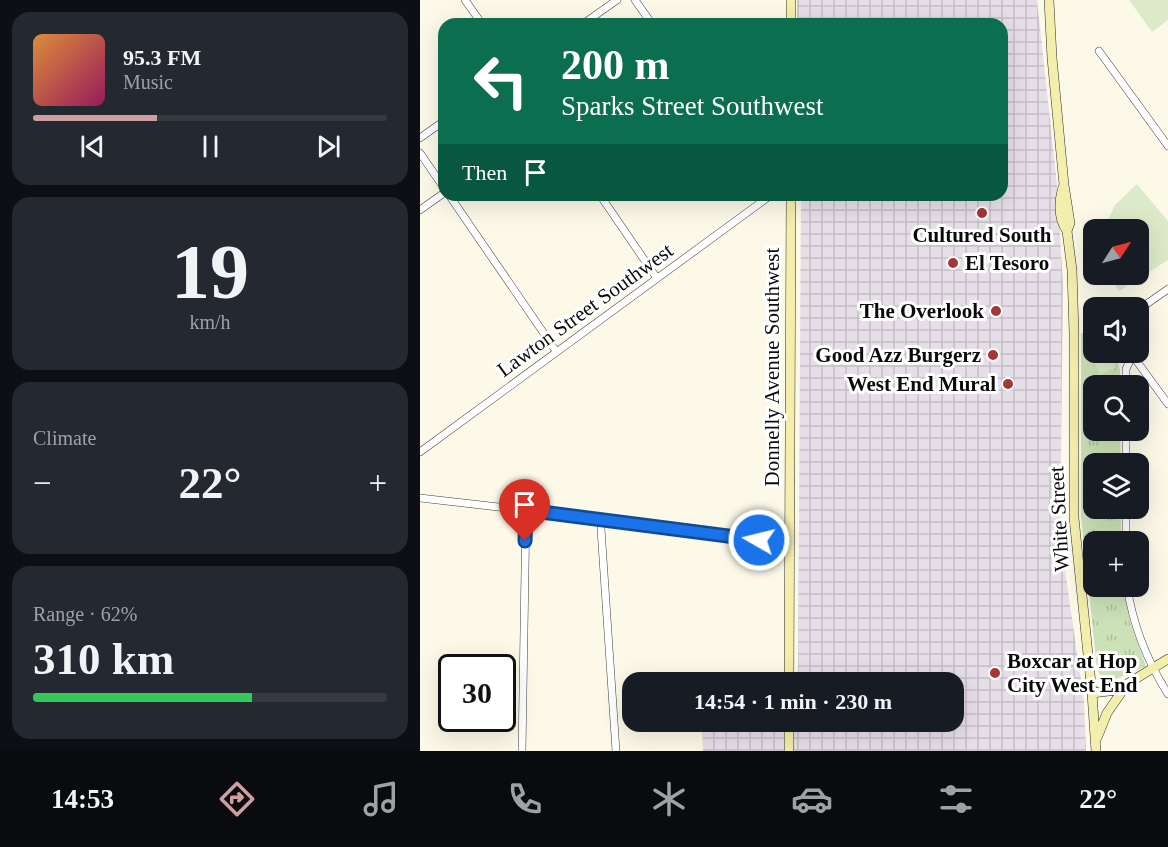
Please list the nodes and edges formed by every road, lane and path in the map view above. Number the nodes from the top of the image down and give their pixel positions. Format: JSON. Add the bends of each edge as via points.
{"nodes":[{"id":1,"x":465,"y":0,"type":"edge"},
{"id":2,"x":617,"y":0,"type":"edge"},
{"id":3,"x":635,"y":0,"type":"edge"},
{"id":4,"x":791,"y":0,"type":"edge"},
{"id":5,"x":1049,"y":0,"type":"edge"},
{"id":6,"x":478,"y":18,"type":"edge"},
{"id":7,"x":591,"y":18,"type":"edge"},
{"id":8,"x":648,"y":18,"type":"edge"},
{"id":9,"x":791,"y":18,"type":"edge"},
{"id":10,"x":1099,"y":51,"type":"dead end"},
{"id":11,"x":438,"y":125,"type":"edge"},
{"id":12,"x":420,"y":138,"type":"edge"},
{"id":13,"x":1168,"y":146,"type":"edge"},
{"id":14,"x":420,"y":153,"type":"edge"},
{"id":15,"x":438,"y":181,"type":"edge"},
{"id":16,"x":438,"y":195,"type":"edge"},
{"id":17,"x":453,"y":201,"type":"edge"},
{"id":18,"x":604,"y":201,"type":"edge"},
{"id":19,"x":763,"y":201,"type":"edge"},
{"id":20,"x":791,"y":201,"type":"edge"},
{"id":21,"x":420,"y":210,"type":"edge"},
{"id":22,"x":656,"y":277,"type":"junction"},
{"id":23,"x":1168,"y":289,"type":"edge"},
{"id":24,"x":1149,"y":302,"type":"edge"},
{"id":25,"x":556,"y":351,"type":"junction"},
{"id":26,"x":1138,"y":363,"type":"edge"},
{"id":27,"x":1168,"y":405,"type":"edge"},
{"id":28,"x":420,"y":452,"type":"edge"},
{"id":29,"x":420,"y":498,"type":"edge"},
{"id":30,"x":526,"y":510,"type":"junction"},
{"id":31,"x":602,"y":519,"type":"junction"},
{"id":32,"x":790,"y":544,"type":"junction"},
{"id":33,"x":1129,"y":597,"type":"edge"},
{"id":34,"x":1168,"y":659,"type":"edge"},
{"id":35,"x":1153,"y":670,"type":"junction"},
{"id":36,"x":789,"y":672,"type":"edge"},
{"id":37,"x":1127,"y":685,"type":"junction"},
{"id":38,"x":1092,"y":693,"type":"junction"},
{"id":39,"x":1168,"y":694,"type":"edge"},
{"id":40,"x":789,"y":732,"type":"edge"},
{"id":41,"x":1096,"y":747,"type":"edge"},
{"id":42,"x":522,"y":751,"type":"edge"},
{"id":43,"x":616,"y":751,"type":"edge"},
{"id":44,"x":789,"y":751,"type":"edge"}],
"edges":[{"from":1,"to":6,"type":"street"},
{"from":2,"to":7,"type":"street"},
{"from":3,"to":8,"type":"street"},
{"from":4,"to":9,"type":"street"},
{"from":5,"to":38,"type":"street","name":"White Street","via":[[1064,184],[1060,198],[1062,223],[1067,231],[1072,285],[1074,518]]},
{"from":10,"to":13,"type":"street"},
{"from":11,"to":12,"type":"street"},
{"from":14,"to":15,"type":"street"},
{"from":16,"to":21,"type":"street"},
{"from":17,"to":25,"type":"street"},
{"from":18,"to":22,"type":"street"},
{"from":19,"to":22,"type":"street","name":"Lawton Street Southwest"},
{"from":20,"to":32,"type":"street","name":"Donnelly Avenue Southwest"},
{"from":22,"to":25,"type":"street","name":"Lawton Street Southwest"},
{"from":23,"to":24,"type":"street"},
{"from":25,"to":28,"type":"street","name":"Lawton Street Southwest"},
{"from":26,"to":27,"type":"street"},
{"from":29,"to":30,"type":"street"},
{"from":30,"to":31,"type":"street"},
{"from":30,"to":42,"type":"street"},
{"from":31,"to":32,"type":"street"},
{"from":31,"to":43,"type":"street"},
{"from":32,"to":36,"type":"street","name":"Donnelly Avenue Southwest"},
{"from":33,"to":35,"type":"street","via":[[1135,625]]},
{"from":34,"to":35,"type":"street"},
{"from":35,"to":37,"type":"street"},
{"from":35,"to":39,"type":"street"},
{"from":37,"to":38,"type":"street"},
{"from":37,"to":41,"type":"street","via":[[1107,713]]},
{"from":38,"to":41,"type":"street","name":"White Street"},
{"from":40,"to":44,"type":"street"}]}
